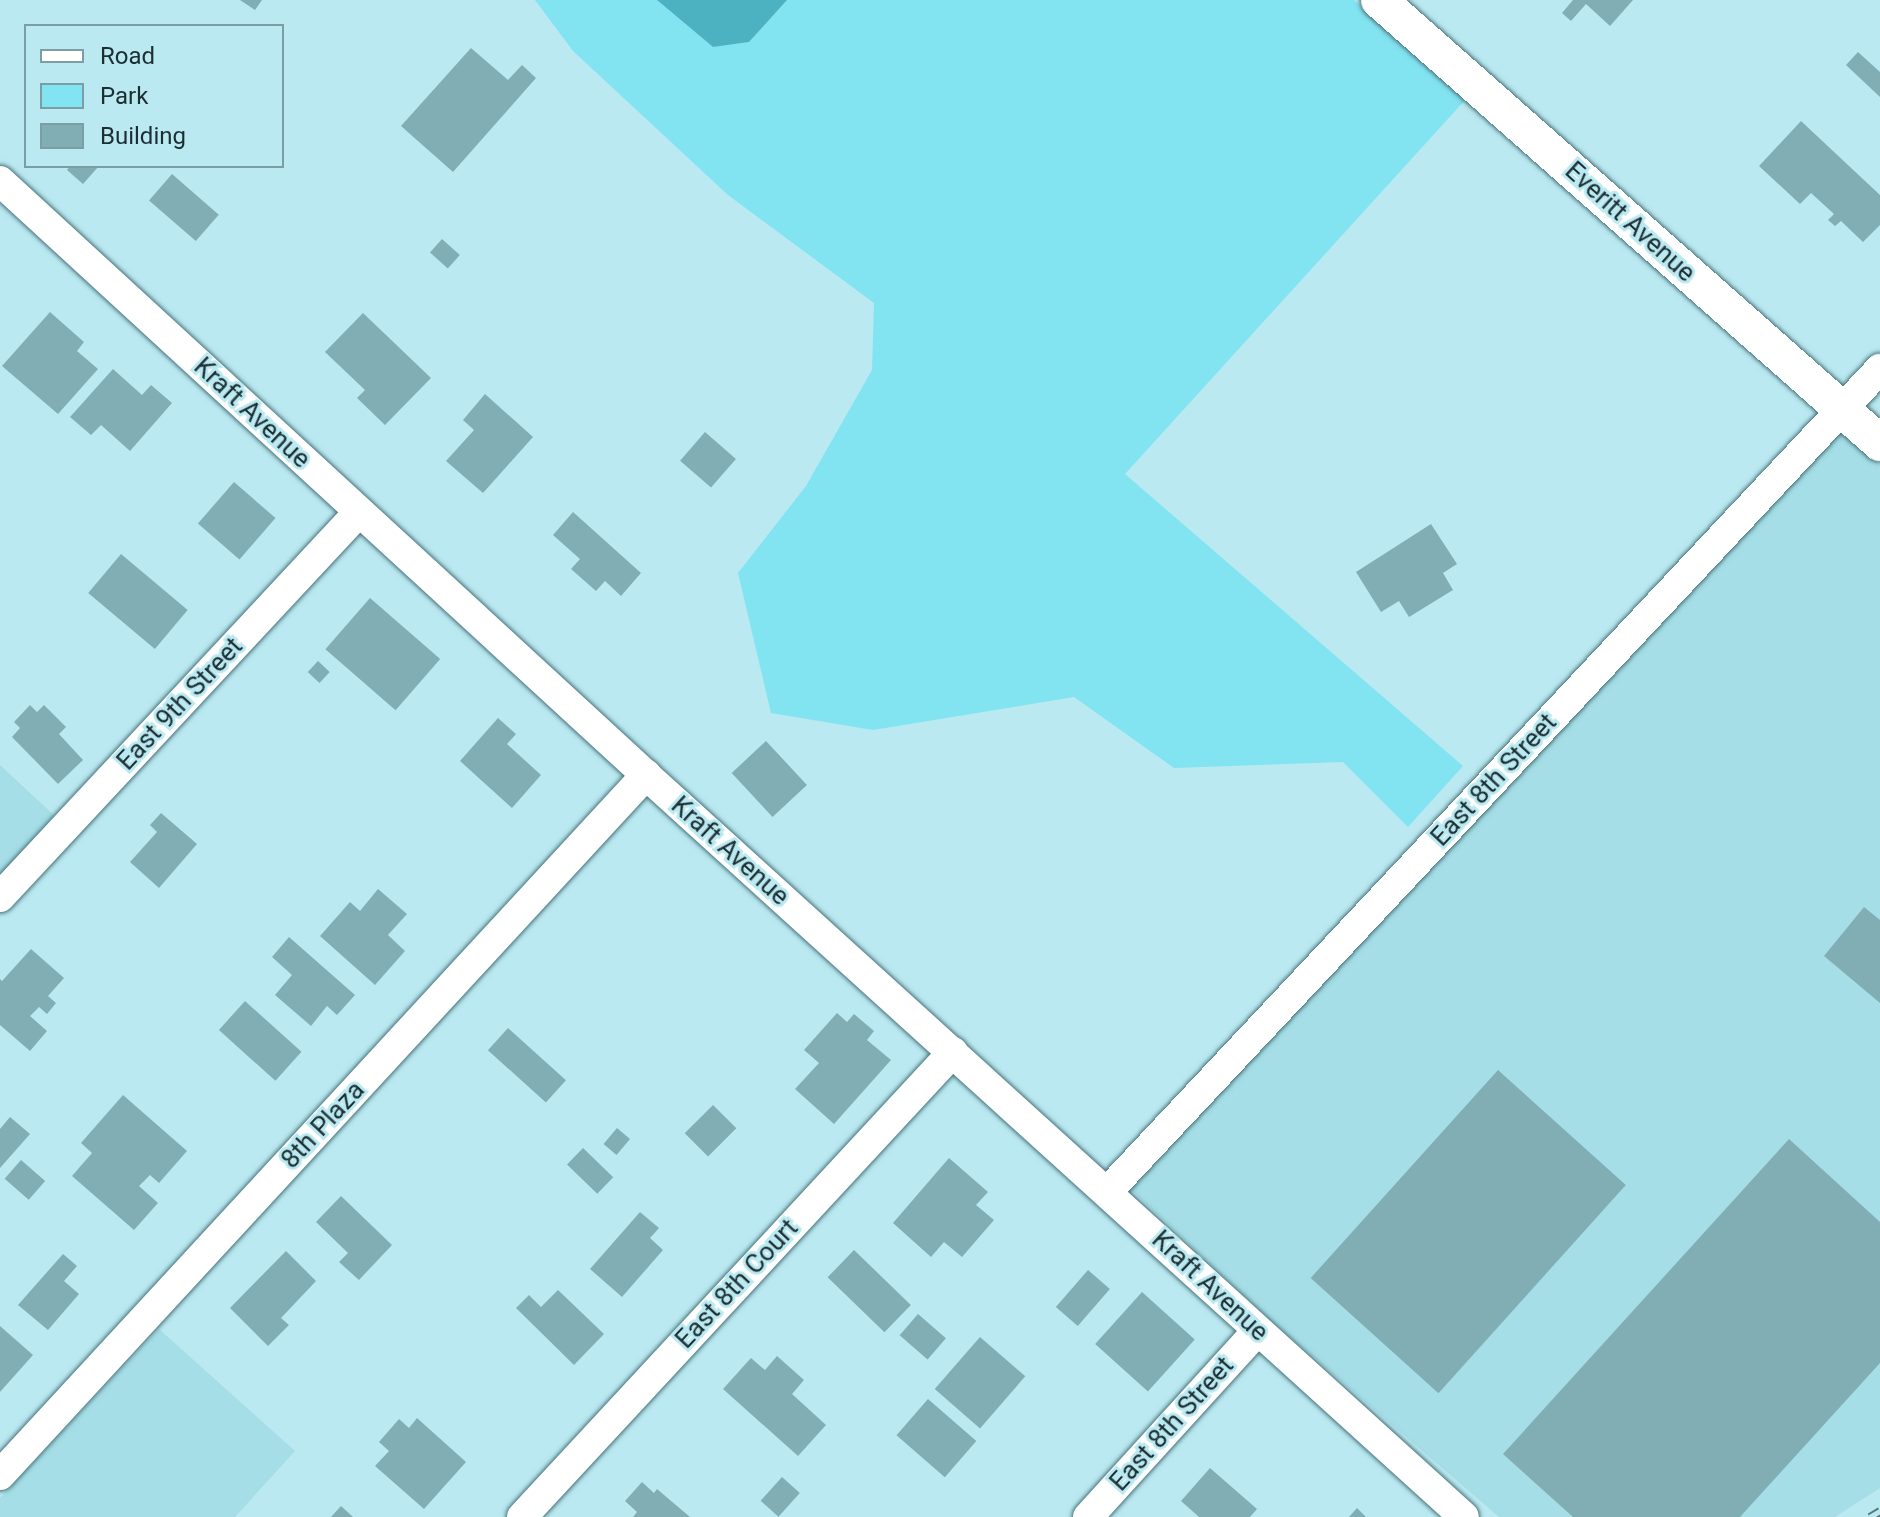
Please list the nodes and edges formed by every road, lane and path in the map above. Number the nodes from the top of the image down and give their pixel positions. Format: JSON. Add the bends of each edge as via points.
{"nodes":[{"id":1,"x":1379,"y":0,"type":"edge"},
{"id":2,"x":0,"y":181,"type":"edge"},
{"id":3,"x":1880,"y":369,"type":"edge"},
{"id":4,"x":1842,"y":410,"type":"junction"},
{"id":5,"x":1880,"y":443,"type":"edge"},
{"id":6,"x":359,"y":512,"type":"junction"},
{"id":7,"x":646,"y":775,"type":"junction"},
{"id":8,"x":0,"y":897,"type":"edge"},
{"id":9,"x":953,"y":1052,"type":"junction"},
{"id":10,"x":1108,"y":1191,"type":"junction"},
{"id":11,"x":1257,"y":1331,"type":"junction"},
{"id":12,"x":0,"y":1475,"type":"edge"},
{"id":13,"x":522,"y":1517,"type":"edge"},
{"id":14,"x":1088,"y":1517,"type":"edge"},
{"id":15,"x":1464,"y":1517,"type":"edge"}],
"edges":[{"from":1,"to":4,"type":"street","name":"Everitt Avenue"},
{"from":2,"to":6,"type":"street","name":"Kraft Avenue"},
{"from":3,"to":4,"type":"street","name":"East 8th Street"},
{"from":4,"to":5,"type":"street","name":"Everitt Avenue"},
{"from":4,"to":10,"type":"street","name":"East 8th Street"},
{"from":6,"to":7,"type":"street","name":"Kraft Avenue"},
{"from":6,"to":8,"type":"street","name":"East 9th Street"},
{"from":7,"to":9,"type":"street","name":"Kraft Avenue"},
{"from":7,"to":12,"type":"street","name":"8th Plaza"},
{"from":9,"to":10,"type":"street","name":"Kraft Avenue"},
{"from":9,"to":13,"type":"street","name":"East 8th Court"},
{"from":10,"to":11,"type":"street","name":"Kraft Avenue"},
{"from":11,"to":14,"type":"street","name":"East 8th Street"},
{"from":11,"to":15,"type":"street","name":"Kraft Avenue"}]}
